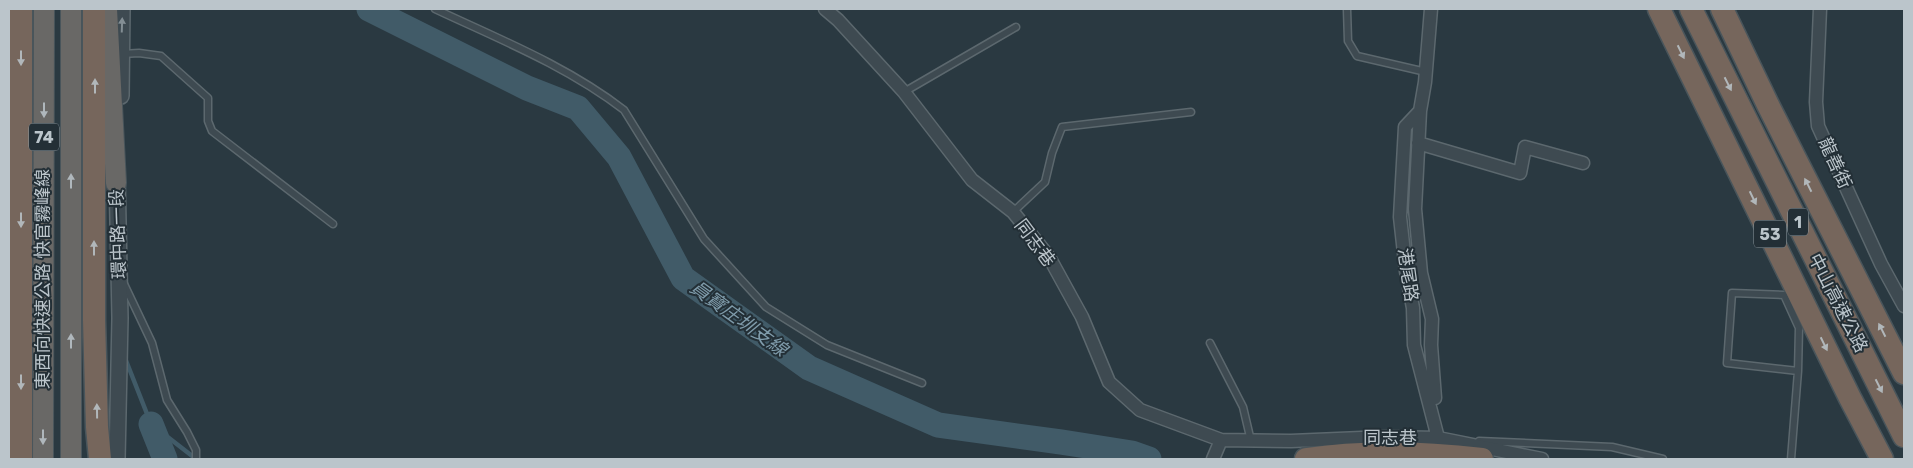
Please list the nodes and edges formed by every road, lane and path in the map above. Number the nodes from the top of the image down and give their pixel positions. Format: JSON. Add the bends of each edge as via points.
{"nodes":[{"id":1,"x":20,"y":9,"type":"edge"},
{"id":2,"x":44,"y":9,"type":"edge"},
{"id":3,"x":71,"y":9,"type":"edge"},
{"id":4,"x":94,"y":9,"type":"edge"},
{"id":5,"x":107,"y":9,"type":"edge"},
{"id":6,"x":122,"y":9,"type":"edge"},
{"id":7,"x":435,"y":9,"type":"edge"},
{"id":8,"x":825,"y":9,"type":"edge"},
{"id":9,"x":1347,"y":9,"type":"edge"},
{"id":10,"x":1431,"y":9,"type":"edge"},
{"id":11,"x":1659,"y":9,"type":"edge"},
{"id":12,"x":1691,"y":9,"type":"edge"},
{"id":13,"x":1722,"y":9,"type":"edge"},
{"id":14,"x":1820,"y":9,"type":"edge"},
{"id":15,"x":1016,"y":27,"type":"dead end"},
{"id":16,"x":120,"y":55,"type":"junction"},
{"id":17,"x":1426,"y":72,"type":"junction"},
{"id":18,"x":904,"y":92,"type":"junction"},
{"id":19,"x":1420,"y":111,"type":"junction"},
{"id":20,"x":1191,"y":112,"type":"dead end"},
{"id":21,"x":1418,"y":143,"type":"junction"},
{"id":22,"x":1583,"y":163,"type":"dead end"},
{"id":23,"x":116,"y":183,"type":"junction"},
{"id":24,"x":1013,"y":212,"type":"junction"},
{"id":25,"x":333,"y":224,"type":"dead end"},
{"id":26,"x":119,"y":274,"type":"junction"},
{"id":27,"x":1904,"y":306,"type":"edge"},
{"id":28,"x":1210,"y":343,"type":"dead end"},
{"id":29,"x":1798,"y":371,"type":"junction"},
{"id":30,"x":1904,"y":373,"type":"edge"},
{"id":31,"x":922,"y":383,"type":"dead end"},
{"id":32,"x":1904,"y":436,"type":"edge"},
{"id":33,"x":1438,"y":438,"type":"junction"},
{"id":34,"x":1222,"y":440,"type":"junction"},
{"id":35,"x":1251,"y":441,"type":"junction"},
{"id":36,"x":1482,"y":455,"type":"edge"},
{"id":37,"x":21,"y":459,"type":"edge"},
{"id":38,"x":43,"y":459,"type":"edge"},
{"id":39,"x":71,"y":459,"type":"edge"},
{"id":40,"x":100,"y":459,"type":"edge"},
{"id":41,"x":117,"y":459,"type":"edge"},
{"id":42,"x":196,"y":459,"type":"edge"},
{"id":43,"x":1214,"y":459,"type":"edge"},
{"id":44,"x":1306,"y":459,"type":"edge"},
{"id":45,"x":1542,"y":459,"type":"edge"},
{"id":46,"x":1663,"y":459,"type":"edge"},
{"id":47,"x":1791,"y":459,"type":"edge"},
{"id":48,"x":1882,"y":459,"type":"edge"}],
"edges":[{"from":1,"to":37,"type":"highway","one_way":true},
{"from":2,"to":38,"type":"highway","name":"東西向快速公路 快官霧峰線","number":"74","one_way":true},
{"from":39,"to":3,"type":"highway","name":"東西向快速公路 快官霧峰線","number":"74","one_way":true},
{"from":40,"to":4,"type":"highway","one_way":true,"via":[[94,320]]},
{"from":5,"to":23,"type":"highway"},
{"from":16,"to":6,"type":"street","name":"環中路一段","one_way":true},
{"from":7,"to":31,"type":"lane","via":[[556,65],[612,100],[624,110],[704,239],[766,307],[826,345]]},
{"from":8,"to":18,"type":"street","name":"同志巷"},
{"from":9,"to":17,"type":"lane","via":[[1348,41],[1357,56]]},
{"from":10,"to":17,"type":"street","name":"港尾路"},
{"from":11,"to":48,"type":"highway","number":"53","one_way":true},
{"from":12,"to":32,"type":"highway","name":"中山高速公路","number":"1","one_way":true},
{"from":30,"to":13,"type":"highway","name":"中山高速公路","number":"1","one_way":true},
{"from":14,"to":27,"type":"street","name":"龍善街","via":[[1818,126],[1881,264]]},
{"from":15,"to":18,"type":"lane"},
{"from":16,"to":23,"type":"street","name":"環中路一段","via":[[121,130]]},
{"from":16,"to":25,"type":"lane","via":[[161,56],[208,98],[208,121],[212,131]]},
{"from":17,"to":19,"type":"street","name":"港尾路"},
{"from":18,"to":24,"type":"street","name":"同志巷","via":[[972,180]]},
{"from":19,"to":21,"type":"street"},
{"from":19,"to":33,"type":"street","name":"港尾路","via":[[1405,127],[1400,217],[1414,345]]},
{"from":20,"to":24,"type":"lane","via":[[1062,127],[1045,182]]},
{"from":21,"to":22,"type":"street","via":[[1520,174],[1525,147]]},
{"from":21,"to":33,"type":"street","via":[[1415,209],[1421,273],[1432,319]]},
{"from":23,"to":26,"type":"street","name":"環中路一段"},
{"from":24,"to":34,"type":"street","name":"同志巷","via":[[1049,257],[1082,317],[1110,382],[1140,410]]},
{"from":26,"to":41,"type":"street","name":"環中路一段"},
{"from":26,"to":42,"type":"lane","via":[[152,343],[167,400],[196,450]]},
{"from":28,"to":35,"type":"lane","via":[[1243,407]]},
{"from":29,"to":29,"type":"lane","via":[[1799,328],[1784,295],[1732,293],[1727,364]]},
{"from":29,"to":47,"type":"lane"},
{"from":33,"to":35,"type":"street","name":"同志巷"},
{"from":33,"to":36,"type":"street"},
{"from":33,"to":46,"type":"lane","via":[[1612,447]]},
{"from":34,"to":35,"type":"street","name":"同志巷"},
{"from":34,"to":43,"type":"street"},
{"from":36,"to":44,"type":"highway","via":[[1376,452]]},
{"from":36,"to":45,"type":"street"}]}
